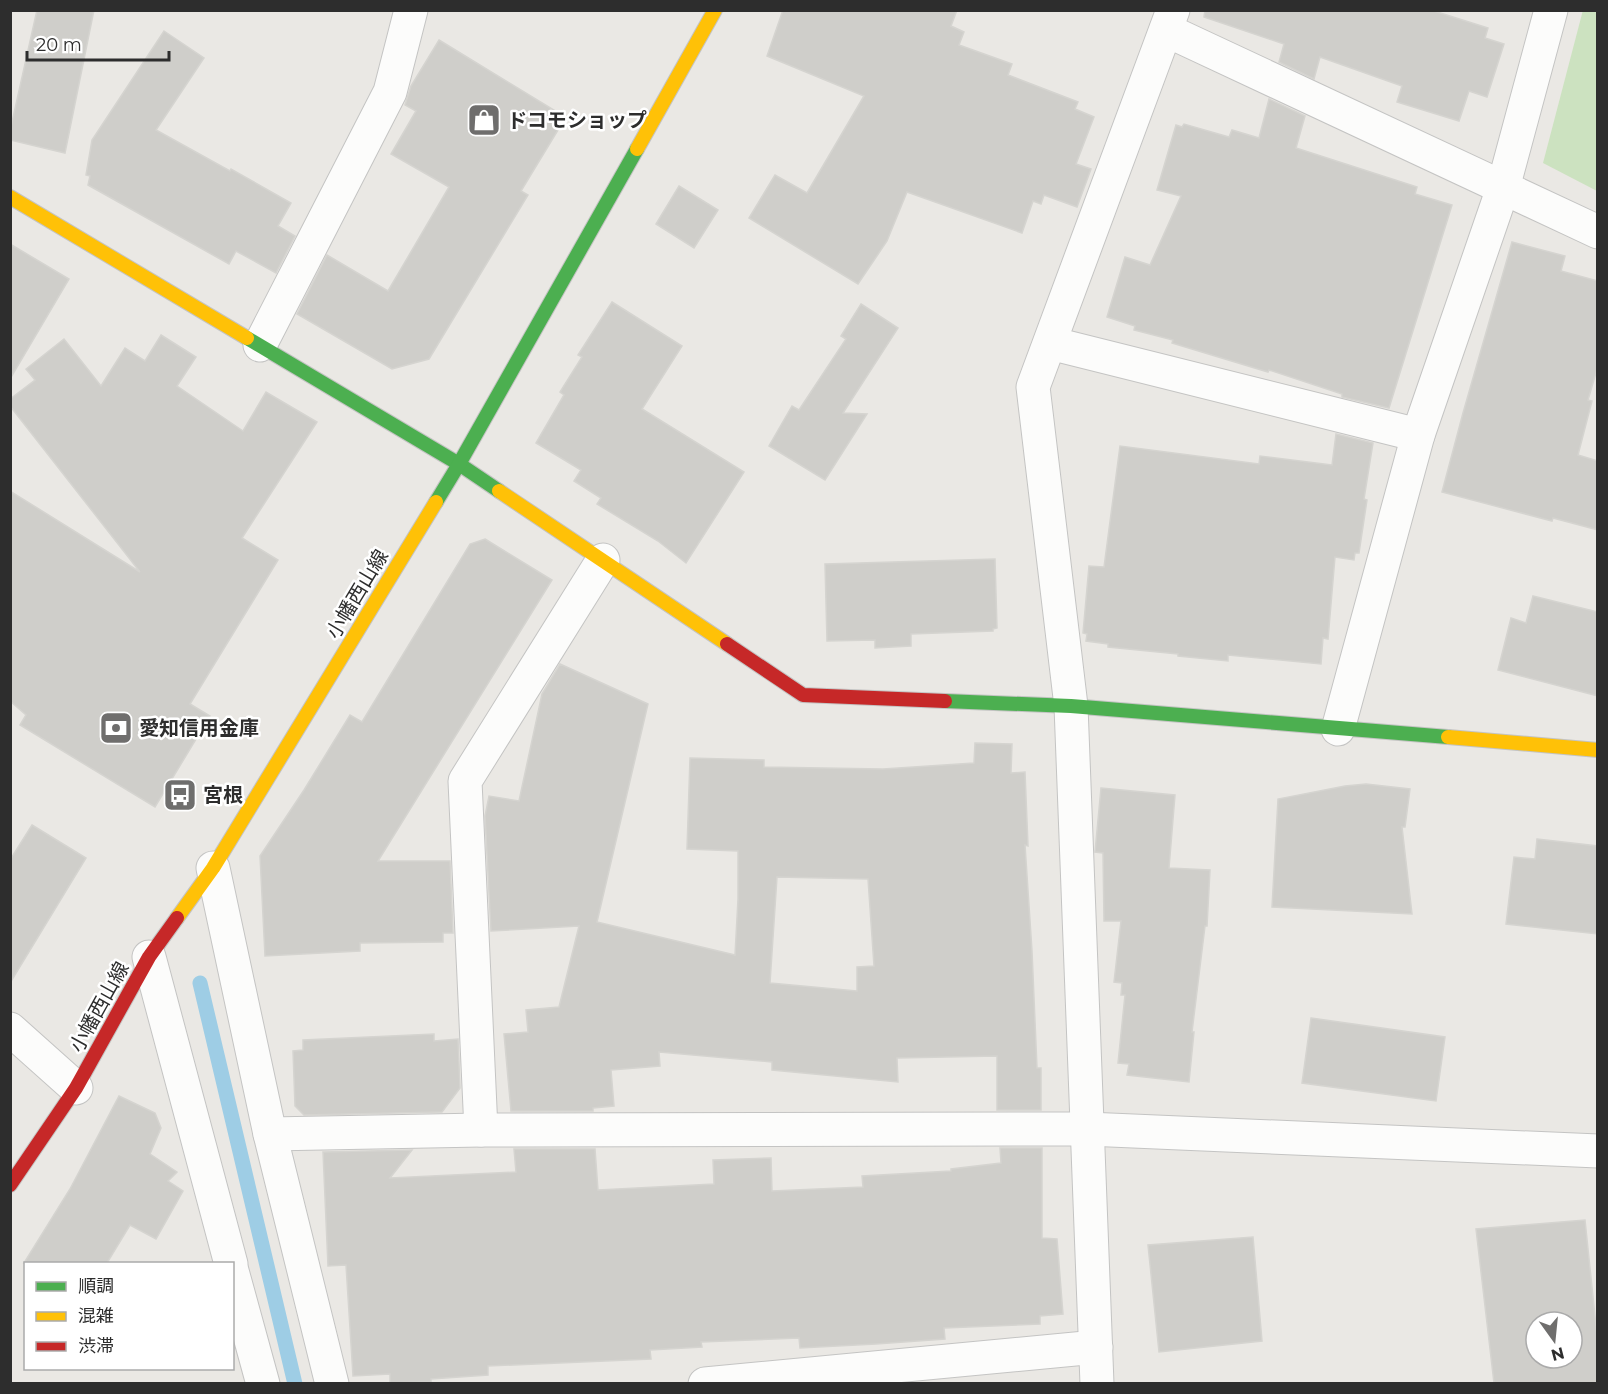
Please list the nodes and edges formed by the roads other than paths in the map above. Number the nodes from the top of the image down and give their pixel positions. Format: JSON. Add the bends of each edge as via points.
{"nodes":[{"id":1,"x":411,"y":10,"type":"edge"},
{"id":2,"x":715,"y":10,"type":"edge"},
{"id":3,"x":1551,"y":10,"type":"edge"},
{"id":4,"x":1169,"y":20,"type":"edge"},
{"id":5,"x":1503,"y":188,"type":"junction"},
{"id":6,"x":10,"y":197,"type":"edge"},
{"id":7,"x":1598,"y":232,"type":"edge"},
{"id":8,"x":1050,"y":343,"type":"junction"},
{"id":9,"x":260,"y":345,"type":"junction"},
{"id":10,"x":1418,"y":435,"type":"junction"},
{"id":11,"x":459,"y":464,"type":"junction"},
{"id":12,"x":603,"y":560,"type":"junction"},
{"id":13,"x":1071,"y":706,"type":"junction"},
{"id":14,"x":1338,"y":729,"type":"junction"},
{"id":15,"x":1598,"y":750,"type":"edge"},
{"id":16,"x":213,"y":868,"type":"junction"},
{"id":17,"x":149,"y":957,"type":"junction"},
{"id":18,"x":10,"y":1029,"type":"edge"},
{"id":19,"x":76,"y":1088,"type":"junction"},
{"id":20,"x":1087,"y":1129,"type":"junction"},
{"id":21,"x":481,"y":1131,"type":"junction"},
{"id":22,"x":270,"y":1134,"type":"junction"},
{"id":23,"x":1598,"y":1150,"type":"edge"},
{"id":24,"x":10,"y":1185,"type":"edge"},
{"id":25,"x":231,"y":1262,"type":"edge"},
{"id":26,"x":234,"y":1277,"type":"edge"},
{"id":27,"x":1096,"y":1347,"type":"junction"},
{"id":28,"x":263,"y":1383,"type":"edge"},
{"id":29,"x":332,"y":1383,"type":"edge"},
{"id":30,"x":705,"y":1383,"type":"edge"},
{"id":31,"x":1097,"y":1383,"type":"edge"}],
"edges":[{"from":1,"to":9,"type":"street","via":[[390,92]]},
{"from":2,"to":11,"type":"street","name":"小幡西山線"},
{"from":3,"to":5,"type":"street"},
{"from":4,"to":5,"type":"street"},
{"from":4,"to":8,"type":"street"},
{"from":5,"to":7,"type":"street"},
{"from":5,"to":10,"type":"street"},
{"from":6,"to":9,"type":"street"},
{"from":8,"to":10,"type":"street"},
{"from":8,"to":13,"type":"street","via":[[1033,387]]},
{"from":9,"to":11,"type":"street"},
{"from":10,"to":14,"type":"street"},
{"from":11,"to":12,"type":"street"},
{"from":11,"to":16,"type":"street","name":"小幡西山線"},
{"from":12,"to":13,"type":"street","via":[[803,695]]},
{"from":12,"to":21,"type":"street","via":[[465,781]]},
{"from":13,"to":14,"type":"street"},
{"from":13,"to":20,"type":"street"},
{"from":14,"to":15,"type":"street"},
{"from":16,"to":17,"type":"street","name":"小幡西山線"},
{"from":16,"to":22,"type":"street"},
{"from":17,"to":19,"type":"street","name":"小幡西山線"},
{"from":17,"to":25,"type":"street"},
{"from":18,"to":19,"type":"street"},
{"from":19,"to":24,"type":"street","name":"小幡西山線"},
{"from":20,"to":21,"type":"street"},
{"from":20,"to":23,"type":"street"},
{"from":20,"to":27,"type":"street"},
{"from":21,"to":22,"type":"street"},
{"from":22,"to":29,"type":"street"},
{"from":26,"to":28,"type":"street"},
{"from":27,"to":30,"type":"street"},
{"from":27,"to":31,"type":"street"}]}
